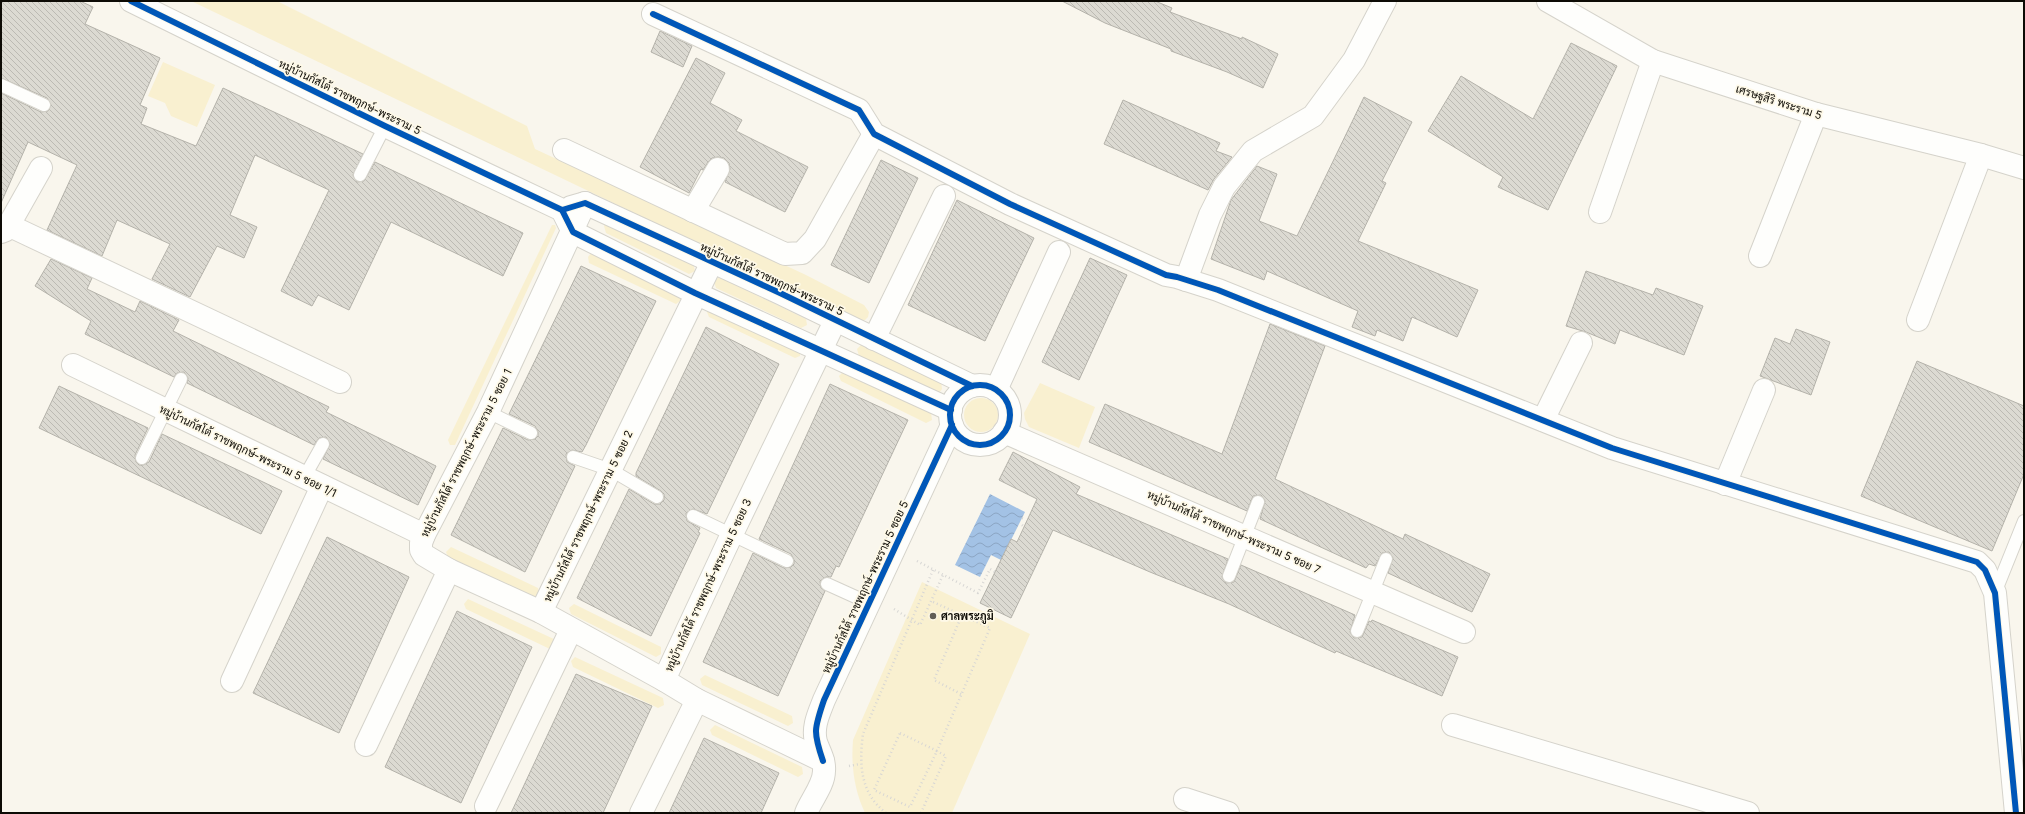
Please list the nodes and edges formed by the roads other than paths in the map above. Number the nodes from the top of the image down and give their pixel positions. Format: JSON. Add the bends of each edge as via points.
{"nodes":[{"id":1,"x":131,"y":1,"type":"edge"},
{"id":2,"x":1386,"y":1,"type":"edge"},
{"id":3,"x":1548,"y":1,"type":"edge"},
{"id":4,"x":653,"y":14,"type":"dead end"},
{"id":5,"x":1653,"y":61,"type":"junction"},
{"id":6,"x":1,"y":85,"type":"edge"},
{"id":7,"x":44,"y":105,"type":"dead end"},
{"id":8,"x":1816,"y":114,"type":"junction"},
{"id":9,"x":385,"y":126,"type":"junction"},
{"id":10,"x":874,"y":134,"type":"junction"},
{"id":11,"x":564,"y":150,"type":"dead end"},
{"id":12,"x":1981,"y":155,"type":"junction"},
{"id":13,"x":41,"y":168,"type":"dead end"},
{"id":14,"x":2024,"y":168,"type":"edge"},
{"id":15,"x":718,"y":170,"type":"dead end"},
{"id":16,"x":360,"y":176,"type":"dead end"},
{"id":17,"x":944,"y":196,"type":"dead end"},
{"id":18,"x":586,"y":203,"type":"junction"},
{"id":19,"x":562,"y":210,"type":"junction"},
{"id":20,"x":693,"y":211,"type":"junction"},
{"id":21,"x":1600,"y":212,"type":"dead end"},
{"id":22,"x":4,"y":228,"type":"edge"},
{"id":23,"x":573,"y":232,"type":"junction"},
{"id":24,"x":1059,"y":252,"type":"dead end"},
{"id":25,"x":1760,"y":256,"type":"dead end"},
{"id":26,"x":712,"y":262,"type":"junction"},
{"id":27,"x":1186,"y":280,"type":"junction"},
{"id":28,"x":695,"y":293,"type":"junction"},
{"id":29,"x":836,"y":319,"type":"junction"},
{"id":30,"x":1918,"y":320,"type":"dead end"},
{"id":31,"x":874,"y":339,"type":"junction"},
{"id":32,"x":1581,"y":343,"type":"dead end"},
{"id":33,"x":821,"y":351,"type":"junction"},
{"id":34,"x":73,"y":365,"type":"dead end"},
{"id":35,"x":181,"y":379,"type":"dead end"},
{"id":36,"x":340,"y":382,"type":"dead end"},
{"id":37,"x":972,"y":386,"type":"junction"},
{"id":38,"x":996,"y":390,"type":"junction"},
{"id":39,"x":1764,"y":390,"type":"dead end"},
{"id":40,"x":165,"y":411,"type":"junction"},
{"id":41,"x":488,"y":412,"type":"junction"},
{"id":42,"x":952,"y":418,"type":"junction"},
{"id":43,"x":1543,"y":420,"type":"junction"},
{"id":44,"x":1004,"y":432,"type":"junction"},
{"id":45,"x":531,"y":433,"type":"dead end"},
{"id":46,"x":323,"y":444,"type":"dead end"},
{"id":47,"x":573,"y":457,"type":"dead end"},
{"id":48,"x":142,"y":458,"type":"dead end"},
{"id":49,"x":611,"y":470,"type":"junction"},
{"id":50,"x":314,"y":481,"type":"junction"},
{"id":51,"x":1725,"y":484,"type":"junction"},
{"id":52,"x":657,"y":497,"type":"dead end"},
{"id":53,"x":1258,"y":502,"type":"dead end"},
{"id":54,"x":693,"y":516,"type":"dead end"},
{"id":55,"x":2024,"y":521,"type":"edge"},
{"id":56,"x":732,"y":534,"type":"junction"},
{"id":57,"x":424,"y":535,"type":"junction"},
{"id":58,"x":1244,"y":537,"type":"junction"},
{"id":59,"x":1386,"y":559,"type":"dead end"},
{"id":60,"x":787,"y":561,"type":"dead end"},
{"id":61,"x":449,"y":570,"type":"junction"},
{"id":62,"x":1229,"y":576,"type":"dead end"},
{"id":63,"x":827,"y":584,"type":"dead end"},
{"id":64,"x":1372,"y":592,"type":"junction"},
{"id":65,"x":1995,"y":593,"type":"junction"},
{"id":66,"x":869,"y":603,"type":"junction"},
{"id":67,"x":542,"y":612,"type":"junction"},
{"id":68,"x":572,"y":630,"type":"junction"},
{"id":69,"x":1357,"y":631,"type":"dead end"},
{"id":70,"x":1464,"y":632,"type":"dead end"},
{"id":71,"x":664,"y":680,"type":"junction"},
{"id":72,"x":232,"y":681,"type":"dead end"},
{"id":73,"x":697,"y":700,"type":"junction"},
{"id":74,"x":1453,"y":725,"type":"dead end"},
{"id":75,"x":366,"y":744,"type":"dead end"},
{"id":76,"x":824,"y":761,"type":"junction"},
{"id":77,"x":1185,"y":799,"type":"dead end"},
{"id":78,"x":486,"y":806,"type":"dead end"},
{"id":79,"x":642,"y":813,"type":"edge"},
{"id":80,"x":806,"y":813,"type":"edge"},
{"id":81,"x":1228,"y":813,"type":"edge"},
{"id":82,"x":1748,"y":813,"type":"edge"},
{"id":83,"x":2016,"y":813,"type":"edge"}],
"edges":[{"from":1,"to":9,"type":"street","name":"หมู่บ้านกัสโต้ ราชพฤกษ์-พระราม 5"},
{"from":2,"to":27,"type":"street","via":[[1354,60],[1313,116],[1253,151],[1224,187],[1210,215]]},
{"from":3,"to":5,"type":"street","name":"เศรษฐสิริ พระราม 5"},
{"from":4,"to":10,"type":"street","via":[[859,110]]},
{"from":5,"to":8,"type":"street","name":"เศรษฐสิริ พระราม 5"},
{"from":5,"to":21,"type":"street"},
{"from":6,"to":7,"type":"lane"},
{"from":8,"to":12,"type":"street","name":"เศรษฐสิริ พระราม 5"},
{"from":8,"to":25,"type":"street"},
{"from":9,"to":16,"type":"lane"},
{"from":9,"to":19,"type":"street","name":"หมู่บ้านกัสโต้ ราชพฤกษ์-พระราม 5"},
{"from":10,"to":20,"type":"street","via":[[815,239],[802,253],[785,254]]},
{"from":10,"to":27,"type":"street","via":[[1010,204],[1166,275]]},
{"from":11,"to":20,"type":"street"},
{"from":12,"to":14,"type":"street","name":"เศรษฐสิริ พระราม 5"},
{"from":12,"to":30,"type":"street"},
{"from":13,"to":22,"type":"street"},
{"from":15,"to":20,"type":"street"},
{"from":17,"to":31,"type":"street"},
{"from":18,"to":19,"type":"street"},
{"from":18,"to":23,"type":"street"},
{"from":18,"to":26,"type":"street","name":"หมู่บ้านกัสโต้ ราชพฤกษ์-พระราม 5"},
{"from":19,"to":23,"type":"street"},
{"from":22,"to":36,"type":"street"},
{"from":23,"to":28,"type":"street"},
{"from":23,"to":41,"type":"street","name":"หมู่บ้านกัสโต้ ราชพฤกษ์-พระราม 5 ซอย 1"},
{"from":24,"to":38,"type":"street"},
{"from":26,"to":28,"type":"street","name":"หมู่บ้านกัสโต้ ราชพฤกษ์-พระราม 5"},
{"from":26,"to":29,"type":"street","name":"หมู่บ้านกัสโต้ ราชพฤกษ์-พระราม 5"},
{"from":27,"to":43,"type":"street","via":[[1218,290]]},
{"from":28,"to":33,"type":"street"},
{"from":28,"to":49,"type":"street","name":"หมู่บ้านกัสโต้ ราชพฤกษ์-พระราม 5 ซอย 2"},
{"from":29,"to":31,"type":"street","name":"หมู่บ้านกัสโต้ ราชพฤกษ์-พระราม 5"},
{"from":29,"to":33,"type":"street","name":"หมู่บ้านกัสโต้ ราชพฤกษ์-พระราม 5"},
{"from":31,"to":37,"type":"street","name":"หมู่บ้านกัสโต้ ราชพฤกษ์-พระราม 5"},
{"from":32,"to":43,"type":"street"},
{"from":33,"to":42,"type":"street"},
{"from":33,"to":56,"type":"street","name":"หมู่บ้านกัสโต้ ราชพฤกษ์-พระราม 5 ซอย 3"},
{"from":34,"to":40,"type":"street","name":"หมู่บ้านกัสโต้ ราชพฤกษ์-พระราม 5 ซอย 1/1"},
{"from":35,"to":40,"type":"lane"},
{"from":37,"to":38,"type":"street","name":"หมู่บ้านกัสโต้ ราชพฤกษ์-พระราม 5","via":[[988,386]]},
{"from":37,"to":42,"type":"street","via":[[958,395]]},
{"from":38,"to":44,"type":"street","via":[[1006,400],[1009,408],[1010,417]]},
{"from":39,"to":51,"type":"street"},
{"from":40,"to":48,"type":"lane"},
{"from":40,"to":50,"type":"street","name":"หมู่บ้านกัสโต้ ราชพฤกษ์-พระราม 5 ซอย 1/1"},
{"from":41,"to":45,"type":"lane"},
{"from":41,"to":57,"type":"street","name":"หมู่บ้านกัสโต้ ราชพฤกษ์-พระราม 5 ซอย 1"},
{"from":42,"to":44,"type":"street","via":[[962,439],[972,444],[990,443]]},
{"from":42,"to":66,"type":"street","name":"หมู่บ้านกัสโต้ ราชพฤกษ์-พระราม 5 ซอย 5"},
{"from":43,"to":51,"type":"street","via":[[1612,448]]},
{"from":44,"to":58,"type":"street","name":"หมู่บ้านกัสโต้ ราชพฤกษ์-พระราม 5 ซอย 7"},
{"from":46,"to":50,"type":"lane"},
{"from":47,"to":49,"type":"lane"},
{"from":49,"to":52,"type":"lane"},
{"from":49,"to":67,"type":"street","name":"หมู่บ้านกัสโต้ ราชพฤกษ์-พระราม 5 ซอย 2"},
{"from":50,"to":57,"type":"street","name":"หมู่บ้านกัสโต้ ราชพฤกษ์-พระราม 5 ซอย 1/1"},
{"from":50,"to":72,"type":"street"},
{"from":51,"to":65,"type":"street","via":[[1969,558],[1985,570]]},
{"from":53,"to":58,"type":"lane"},
{"from":54,"to":56,"type":"lane"},
{"from":55,"to":65,"type":"lane"},
{"from":56,"to":60,"type":"lane"},
{"from":56,"to":71,"type":"street","name":"หมู่บ้านกัสโต้ ราชพฤกษ์-พระราม 5 ซอย 3"},
{"from":57,"to":61,"type":"street","name":"หมู่บ้านกัสโต้ ราชพฤกษ์-พระราม 5 ซอย 1","via":[[421,550],[424,555]]},
{"from":58,"to":62,"type":"lane"},
{"from":58,"to":64,"type":"street","name":"หมู่บ้านกัสโต้ ราชพฤกษ์-พระราม 5 ซอย 7"},
{"from":59,"to":64,"type":"lane"},
{"from":61,"to":67,"type":"street","name":"หมู่บ้านกัสโต้ ราชพฤกษ์-พระราม 5 ซอย 1"},
{"from":61,"to":75,"type":"street"},
{"from":63,"to":66,"type":"lane"},
{"from":64,"to":69,"type":"lane"},
{"from":64,"to":70,"type":"street","name":"หมู่บ้านกัสโต้ ราชพฤกษ์-พระราม 5 ซอย 7"},
{"from":65,"to":83,"type":"street"},
{"from":66,"to":76,"type":"street","name":"หมู่บ้านกัสโต้ ราชพฤกษ์-พระราม 5 ซอย 5","via":[[815,724],[816,741]]},
{"from":67,"to":68,"type":"street","name":"หมู่บ้านกัสโต้ ราชพฤกษ์-พระราม 5 ซอย 2"},
{"from":68,"to":71,"type":"street","name":"หมู่บ้านกัสโต้ ราชพฤกษ์-พระราม 5 ซอย 2"},
{"from":68,"to":78,"type":"street"},
{"from":71,"to":73,"type":"street","name":"หมู่บ้านกัสโต้ ราชพฤกษ์-พระราม 5 ซอย 3"},
{"from":73,"to":76,"type":"street","name":"หมู่บ้านกัสโต้ ราชพฤกษ์-พระราม 5 ซอย 3"},
{"from":73,"to":79,"type":"street"},
{"from":74,"to":82,"type":"street"},
{"from":76,"to":80,"type":"street","name":"หมู่บ้านกัสโต้ ราชพฤกษ์-พระราม 5 ซอย 5","via":[[822,781]]},
{"from":77,"to":81,"type":"street"}]}
